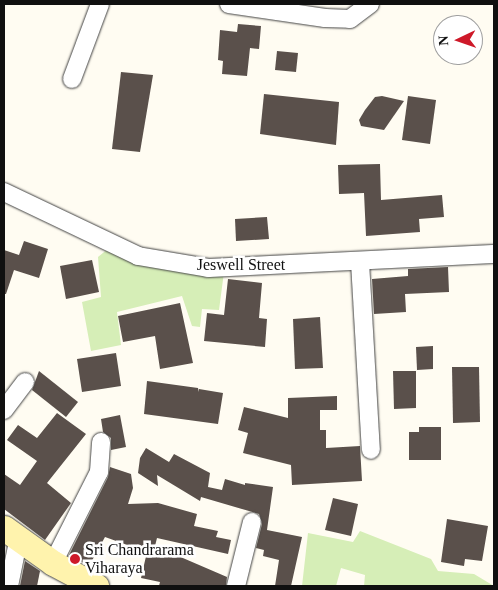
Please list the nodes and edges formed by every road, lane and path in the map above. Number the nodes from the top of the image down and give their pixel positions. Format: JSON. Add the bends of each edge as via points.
{"nodes":[{"id":1,"x":100,"y":4,"type":"edge"},
{"id":2,"x":229,"y":4,"type":"edge"},
{"id":3,"x":370,"y":4,"type":"edge"},
{"id":4,"x":72,"y":79,"type":"dead end"},
{"id":5,"x":4,"y":192,"type":"edge"},
{"id":6,"x":494,"y":254,"type":"edge"},
{"id":7,"x":360,"y":262,"type":"junction"},
{"id":8,"x":25,"y":382,"type":"dead end"},
{"id":9,"x":4,"y":410,"type":"edge"},
{"id":10,"x":101,"y":442,"type":"dead end"},
{"id":11,"x":371,"y":450,"type":"dead end"},
{"id":12,"x":252,"y":522,"type":"dead end"},
{"id":13,"x":11,"y":532,"type":"edge"},
{"id":14,"x":53,"y":563,"type":"junction"},
{"id":15,"x":9,"y":586,"type":"edge"},
{"id":16,"x":96,"y":586,"type":"edge"},
{"id":17,"x":236,"y":586,"type":"edge"}],
"edges":[{"from":1,"to":4,"type":"street"},
{"from":2,"to":3,"type":"street","via":[[325,18],[350,18]]},
{"from":5,"to":7,"type":"street","name":"Jeswell Street","via":[[138,256],[208,268]]},
{"from":6,"to":7,"type":"street","name":"Jeswell Street"},
{"from":7,"to":11,"type":"street"},
{"from":8,"to":9,"type":"street"},
{"from":10,"to":14,"type":"street","via":[[99,472]]},
{"from":12,"to":17,"type":"street"},
{"from":13,"to":14,"type":"main road"},
{"from":13,"to":15,"type":"street"},
{"from":14,"to":16,"type":"main road"}]}
